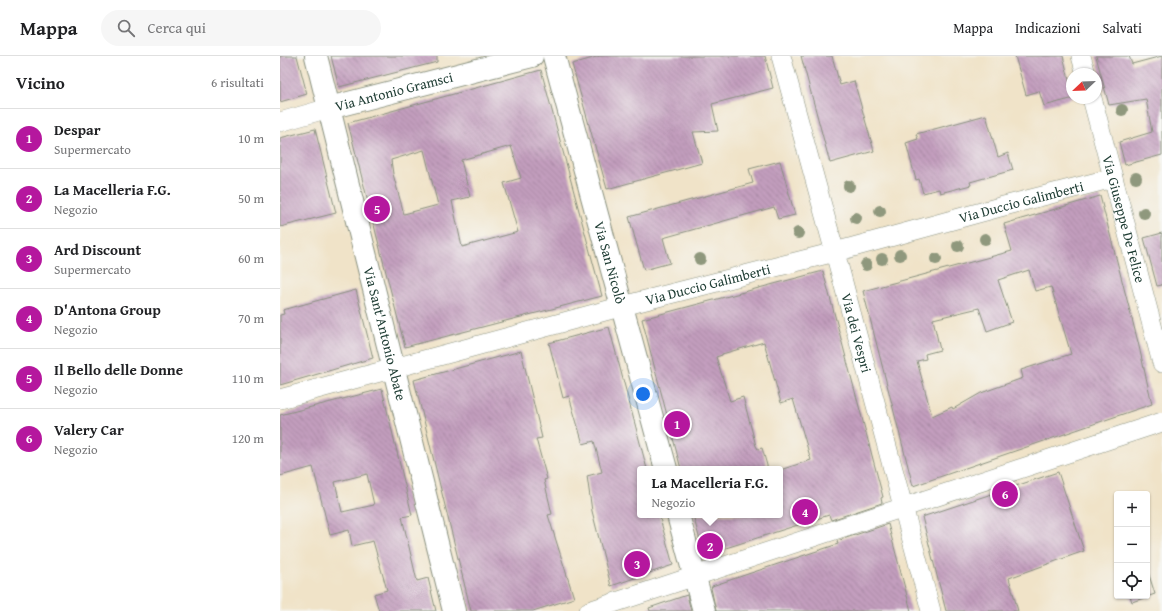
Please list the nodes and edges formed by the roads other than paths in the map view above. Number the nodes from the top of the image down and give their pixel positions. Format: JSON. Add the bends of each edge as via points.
{"nodes":[{"id":1,"x":316,"y":56,"type":"edge"},
{"id":2,"x":532,"y":56,"type":"edge"},
{"id":3,"x":554,"y":56,"type":"edge"},
{"id":4,"x":781,"y":56,"type":"edge"},
{"id":5,"x":1081,"y":56,"type":"edge"},
{"id":6,"x":1084,"y":68,"type":"edge"},
{"id":7,"x":1094,"y":104,"type":"edge"},
{"id":8,"x":329,"y":108,"type":"junction"},
{"id":9,"x":280,"y":122,"type":"edge"},
{"id":10,"x":1113,"y":178,"type":"junction"},
{"id":11,"x":835,"y":252,"type":"junction"},
{"id":12,"x":622,"y":307,"type":"junction"},
{"id":13,"x":1162,"y":362,"type":"edge"},
{"id":14,"x":393,"y":368,"type":"junction"},
{"id":15,"x":280,"y":399,"type":"edge"},
{"id":16,"x":1162,"y":422,"type":"edge"},
{"id":17,"x":665,"y":466,"type":"edge"},
{"id":18,"x":903,"y":508,"type":"junction"},
{"id":19,"x":679,"y":518,"type":"edge"},
{"id":20,"x":694,"y":576,"type":"junction"},
{"id":21,"x":454,"y":611,"type":"edge"},
{"id":22,"x":589,"y":611,"type":"edge"},
{"id":23,"x":704,"y":611,"type":"edge"},
{"id":24,"x":931,"y":611,"type":"edge"}],
"edges":[{"from":1,"to":8,"type":"street","name":"Via Sant'Antonio Abate"},
{"from":2,"to":8,"type":"street","name":"Via Antonio Gramsci"},
{"from":3,"to":12,"type":"street","name":"Via San Nicolò"},
{"from":4,"to":11,"type":"street","name":"Via dei Vespri"},
{"from":5,"to":6,"type":"street"},
{"from":7,"to":10,"type":"street","name":"Via Giuseppe De Felice"},
{"from":8,"to":9,"type":"street","name":"Via Antonio Gramsci"},
{"from":8,"to":14,"type":"street","name":"Via Sant'Antonio Abate"},
{"from":10,"to":11,"type":"street","name":"Via Duccio Galimberti"},
{"from":10,"to":13,"type":"street","name":"Via Giuseppe De Felice"},
{"from":11,"to":12,"type":"street","name":"Via Duccio Galimberti"},
{"from":11,"to":18,"type":"street","name":"Via dei Vespri"},
{"from":12,"to":14,"type":"street","name":"Via Duccio Galimberti"},
{"from":12,"to":17,"type":"street","name":"Via San Nicolò"},
{"from":14,"to":15,"type":"street","name":"Via Duccio Galimberti"},
{"from":14,"to":21,"type":"street","name":"Via Sant'Antonio Abate"},
{"from":16,"to":18,"type":"street"},
{"from":18,"to":20,"type":"street"},
{"from":18,"to":24,"type":"street","name":"Via dei Vespri"},
{"from":19,"to":20,"type":"street"},
{"from":20,"to":22,"type":"street"},
{"from":20,"to":23,"type":"street"}]}
